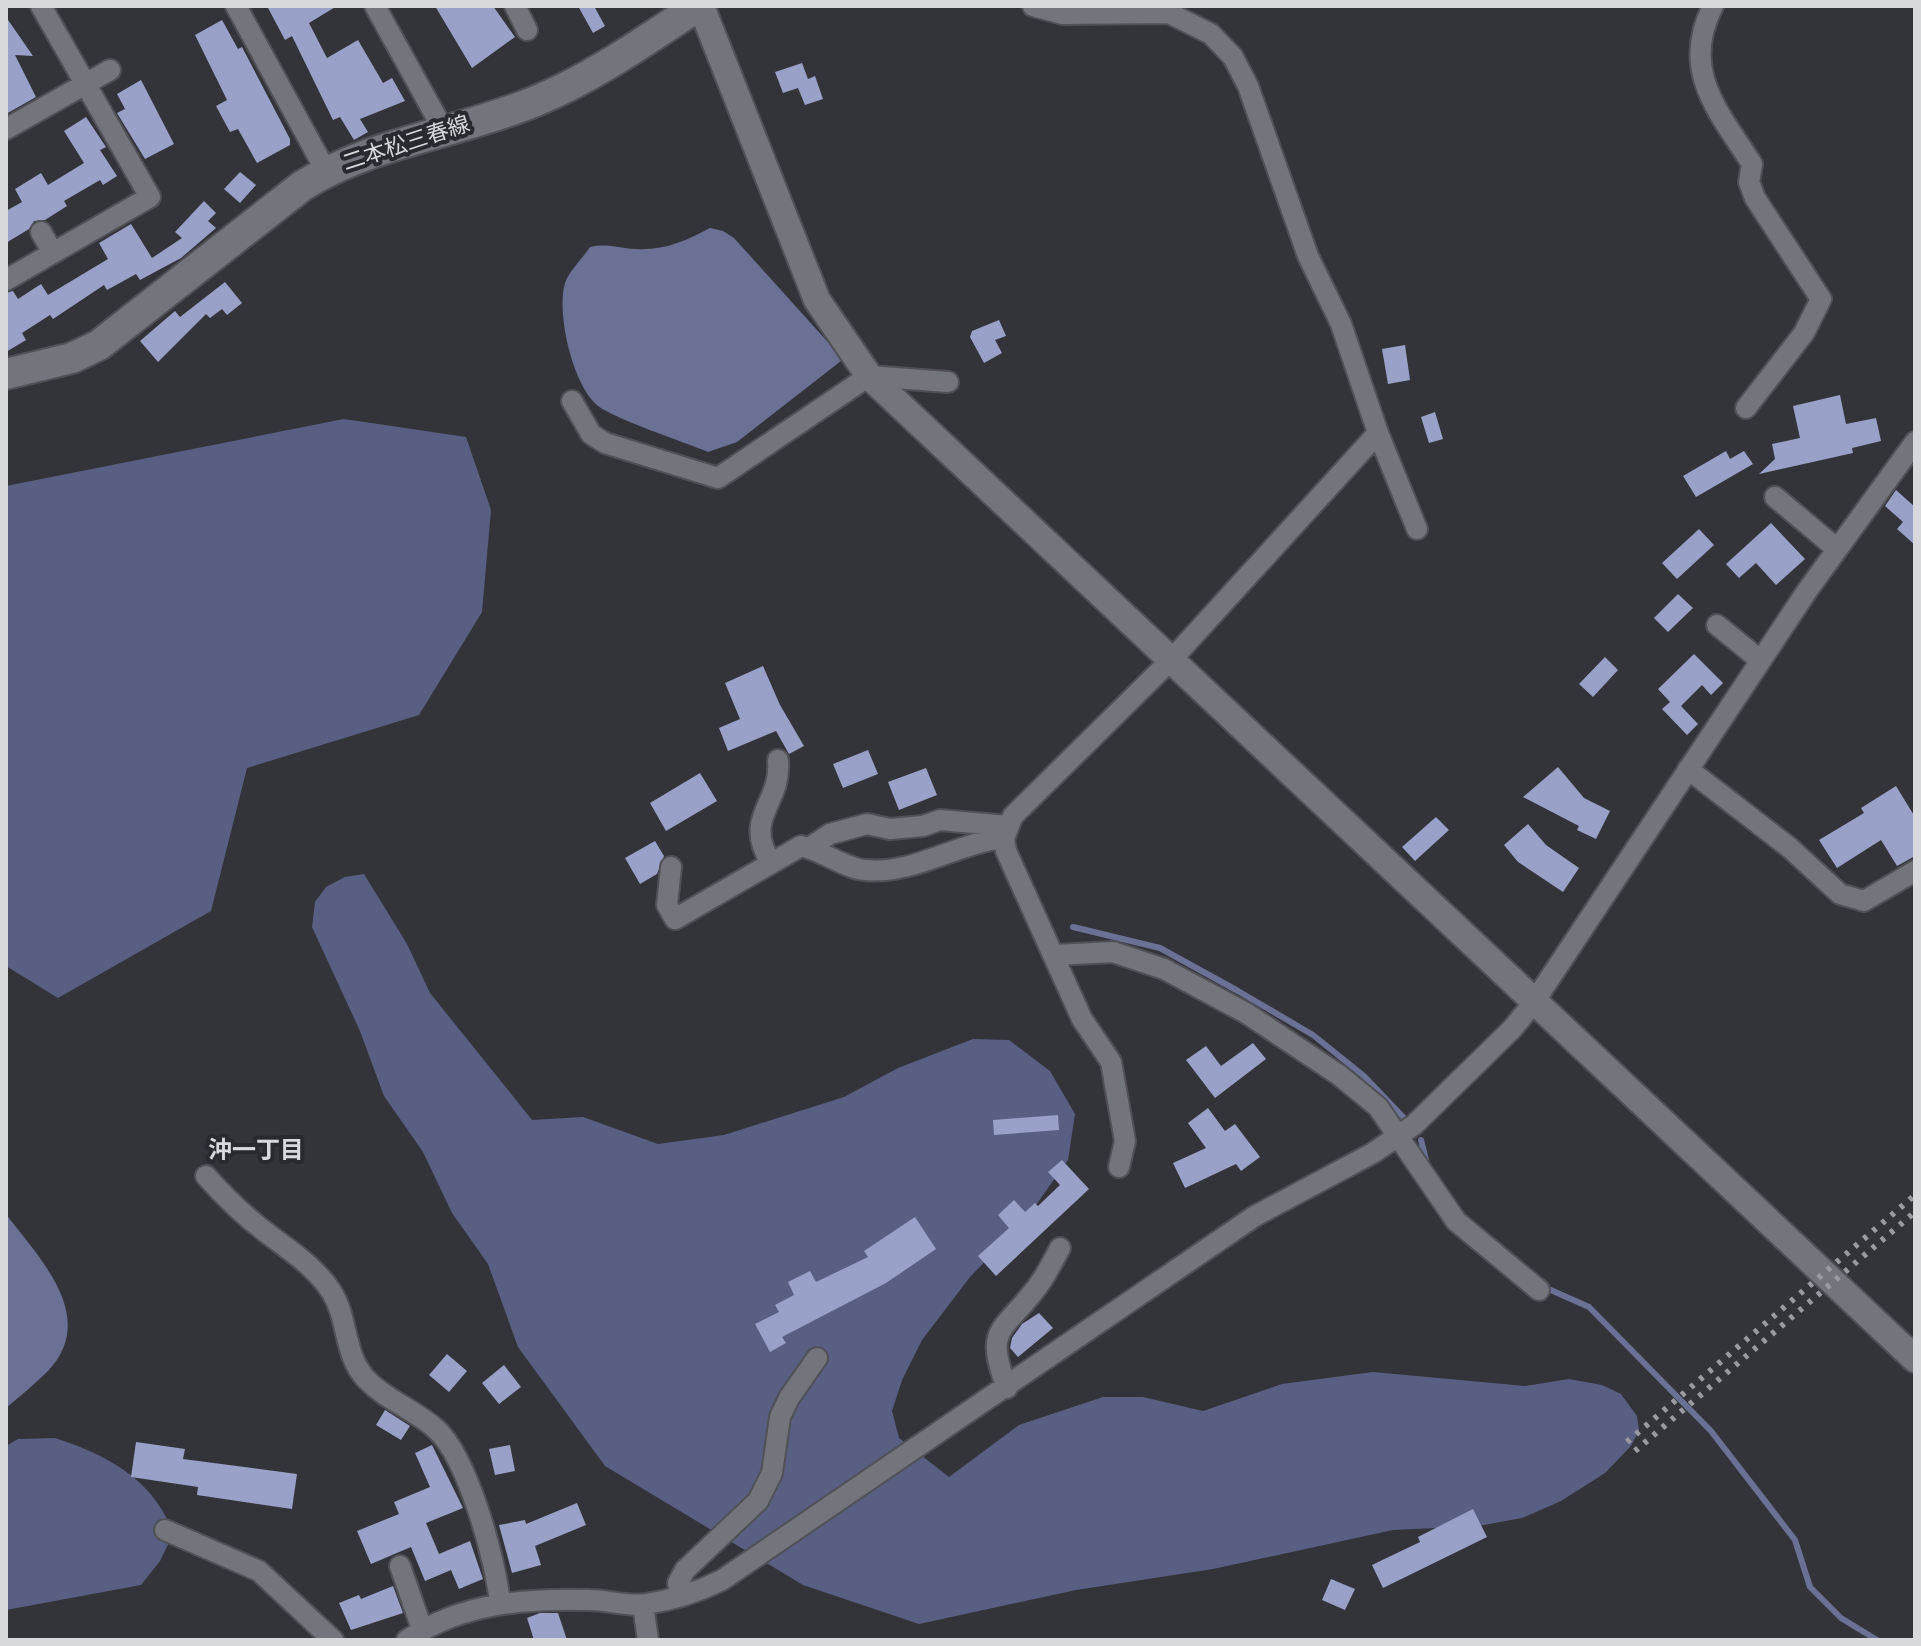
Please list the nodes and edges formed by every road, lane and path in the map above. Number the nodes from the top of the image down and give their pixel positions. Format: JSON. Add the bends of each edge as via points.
{"nodes":[{"id":1,"x":41,"y":6,"type":"edge"},
{"id":2,"x":236,"y":6,"type":"edge"},
{"id":3,"x":375,"y":6,"type":"edge"},
{"id":4,"x":515,"y":6,"type":"edge"},
{"id":5,"x":700,"y":6,"type":"edge"},
{"id":6,"x":1033,"y":6,"type":"edge"},
{"id":7,"x":1713,"y":6,"type":"edge"},
{"id":8,"x":527,"y":30,"type":"dead end"},
{"id":9,"x":110,"y":70,"type":"dead end"},
{"id":10,"x":83,"y":85,"type":"junction"},
{"id":11,"x":6,"y":129,"type":"edge"},
{"id":12,"x":444,"y":131,"type":"junction"},
{"id":13,"x":326,"y":171,"type":"junction"},
{"id":14,"x":41,"y":232,"type":"dead end"},
{"id":15,"x":53,"y":253,"type":"junction"},
{"id":16,"x":6,"y":280,"type":"edge"},
{"id":17,"x":6,"y":374,"type":"edge"},
{"id":18,"x":869,"y":376,"type":"junction"},
{"id":19,"x":948,"y":382,"type":"dead end"},
{"id":20,"x":572,"y":401,"type":"dead end"},
{"id":21,"x":1746,"y":408,"type":"dead end"},
{"id":22,"x":1378,"y":433,"type":"junction"},
{"id":23,"x":1915,"y":442,"type":"edge"},
{"id":24,"x":1775,"y":497,"type":"dead end"},
{"id":25,"x":1417,"y":529,"type":"dead end"},
{"id":26,"x":1837,"y":549,"type":"junction"},
{"id":27,"x":1717,"y":625,"type":"dead end"},
{"id":28,"x":1173,"y":658,"type":"junction"},
{"id":29,"x":1760,"y":660,"type":"junction"},
{"id":30,"x":778,"y":760,"type":"dead end"},
{"id":31,"x":1688,"y":769,"type":"junction"},
{"id":32,"x":1006,"y":832,"type":"junction"},
{"id":33,"x":809,"y":848,"type":"junction"},
{"id":34,"x":771,"y":863,"type":"junction"},
{"id":35,"x":671,"y":867,"type":"dead end"},
{"id":36,"x":1915,"y":871,"type":"edge"},
{"id":37,"x":1055,"y":955,"type":"junction"},
{"id":38,"x":1534,"y":1002,"type":"junction"},
{"id":39,"x":1396,"y":1136,"type":"junction"},
{"id":40,"x":1119,"y":1167,"type":"dead end"},
{"id":41,"x":206,"y":1176,"type":"dead end"},
{"id":42,"x":1060,"y":1248,"type":"dead end"},
{"id":43,"x":1539,"y":1290,"type":"dead end"},
{"id":44,"x":817,"y":1358,"type":"dead end"},
{"id":45,"x":1915,"y":1359,"type":"edge"},
{"id":46,"x":1007,"y":1388,"type":"junction"},
{"id":47,"x":165,"y":1530,"type":"dead end"},
{"id":48,"x":400,"y":1566,"type":"dead end"},
{"id":49,"x":680,"y":1596,"type":"junction"},
{"id":50,"x":500,"y":1604,"type":"junction"},
{"id":51,"x":643,"y":1605,"type":"junction"},
{"id":52,"x":414,"y":1635,"type":"edge"},
{"id":53,"x":333,"y":1640,"type":"edge"},
{"id":54,"x":648,"y":1640,"type":"edge"}],
"edges":[{"from":1,"to":10,"type":"street"},
{"from":2,"to":13,"type":"street"},
{"from":3,"to":12,"type":"street"},
{"from":4,"to":8,"type":"street"},
{"from":5,"to":12,"type":"main road","name":"二本松三春線","via":[[595,72],[535,101]]},
{"from":5,"to":18,"type":"street","via":[[817,300]]},
{"from":6,"to":22,"type":"street","via":[[1063,14],[1169,13],[1224,46],[1243,72]]},
{"from":7,"to":21,"type":"street","via":[[1699,39],[1708,95],[1752,164],[1749,182],[1755,198],[1821,299],[1804,333]]},
{"from":9,"to":10,"type":"street"},
{"from":10,"to":11,"type":"street"},
{"from":10,"to":15,"type":"street","via":[[150,197]]},
{"from":12,"to":13,"type":"main road","name":"二本松三春線"},
{"from":13,"to":17,"type":"main road","name":"二本松三春線","via":[[99,345],[72,358]]},
{"from":14,"to":15,"type":"street"},
{"from":15,"to":16,"type":"street"},
{"from":18,"to":19,"type":"street"},
{"from":18,"to":20,"type":"street","via":[[718,478],[605,443],[591,434]]},
{"from":18,"to":28,"type":"street"},
{"from":22,"to":25,"type":"street"},
{"from":22,"to":28,"type":"street"},
{"from":23,"to":26,"type":"street"},
{"from":24,"to":26,"type":"street"},
{"from":26,"to":29,"type":"street"},
{"from":27,"to":29,"type":"street"},
{"from":28,"to":32,"type":"street","via":[[1013,816]]},
{"from":28,"to":38,"type":"street"},
{"from":29,"to":31,"type":"street"},
{"from":30,"to":34,"type":"street","via":[[777,781],[759,830],[759,844]]},
{"from":31,"to":36,"type":"street","via":[[1840,894],[1864,901]]},
{"from":31,"to":38,"type":"street"},
{"from":32,"to":33,"type":"street","via":[[940,820],[890,829],[867,824],[830,834]]},
{"from":32,"to":33,"type":"street","via":[[885,870],[862,870]]},
{"from":32,"to":37,"type":"street","via":[[1006,851]]},
{"from":33,"to":34,"type":"street","via":[[801,846]]},
{"from":34,"to":35,"type":"street","via":[[675,919],[667,905]]},
{"from":37,"to":39,"type":"street","via":[[1113,952],[1164,969],[1246,1013],[1339,1075],[1378,1107]]},
{"from":37,"to":40,"type":"street","via":[[1082,1019],[1111,1062],[1125,1141]]},
{"from":38,"to":39,"type":"street","via":[[1431,1110]]},
{"from":38,"to":45,"type":"street"},
{"from":39,"to":43,"type":"street","via":[[1456,1221]]},
{"from":39,"to":46,"type":"street","via":[[1255,1216]]},
{"from":41,"to":50,"type":"street","via":[[236,1209],[312,1267],[331,1291],[342,1311],[350,1358],[367,1380],[436,1429],[473,1497],[497,1575]]},
{"from":42,"to":46,"type":"street","via":[[1033,1293],[999,1329],[1000,1370]]},
{"from":44,"to":49,"type":"street","via":[[780,1417],[772,1473],[758,1501],[685,1570],[678,1583]]},
{"from":46,"to":49,"type":"street","via":[[722,1580]]},
{"from":47,"to":53,"type":"street","via":[[259,1571]]},
{"from":48,"to":52,"type":"street"},
{"from":49,"to":51,"type":"street"},
{"from":50,"to":51,"type":"street","via":[[592,1600]]},
{"from":50,"to":52,"type":"street","via":[[476,1608]]},
{"from":51,"to":54,"type":"street"}]}
